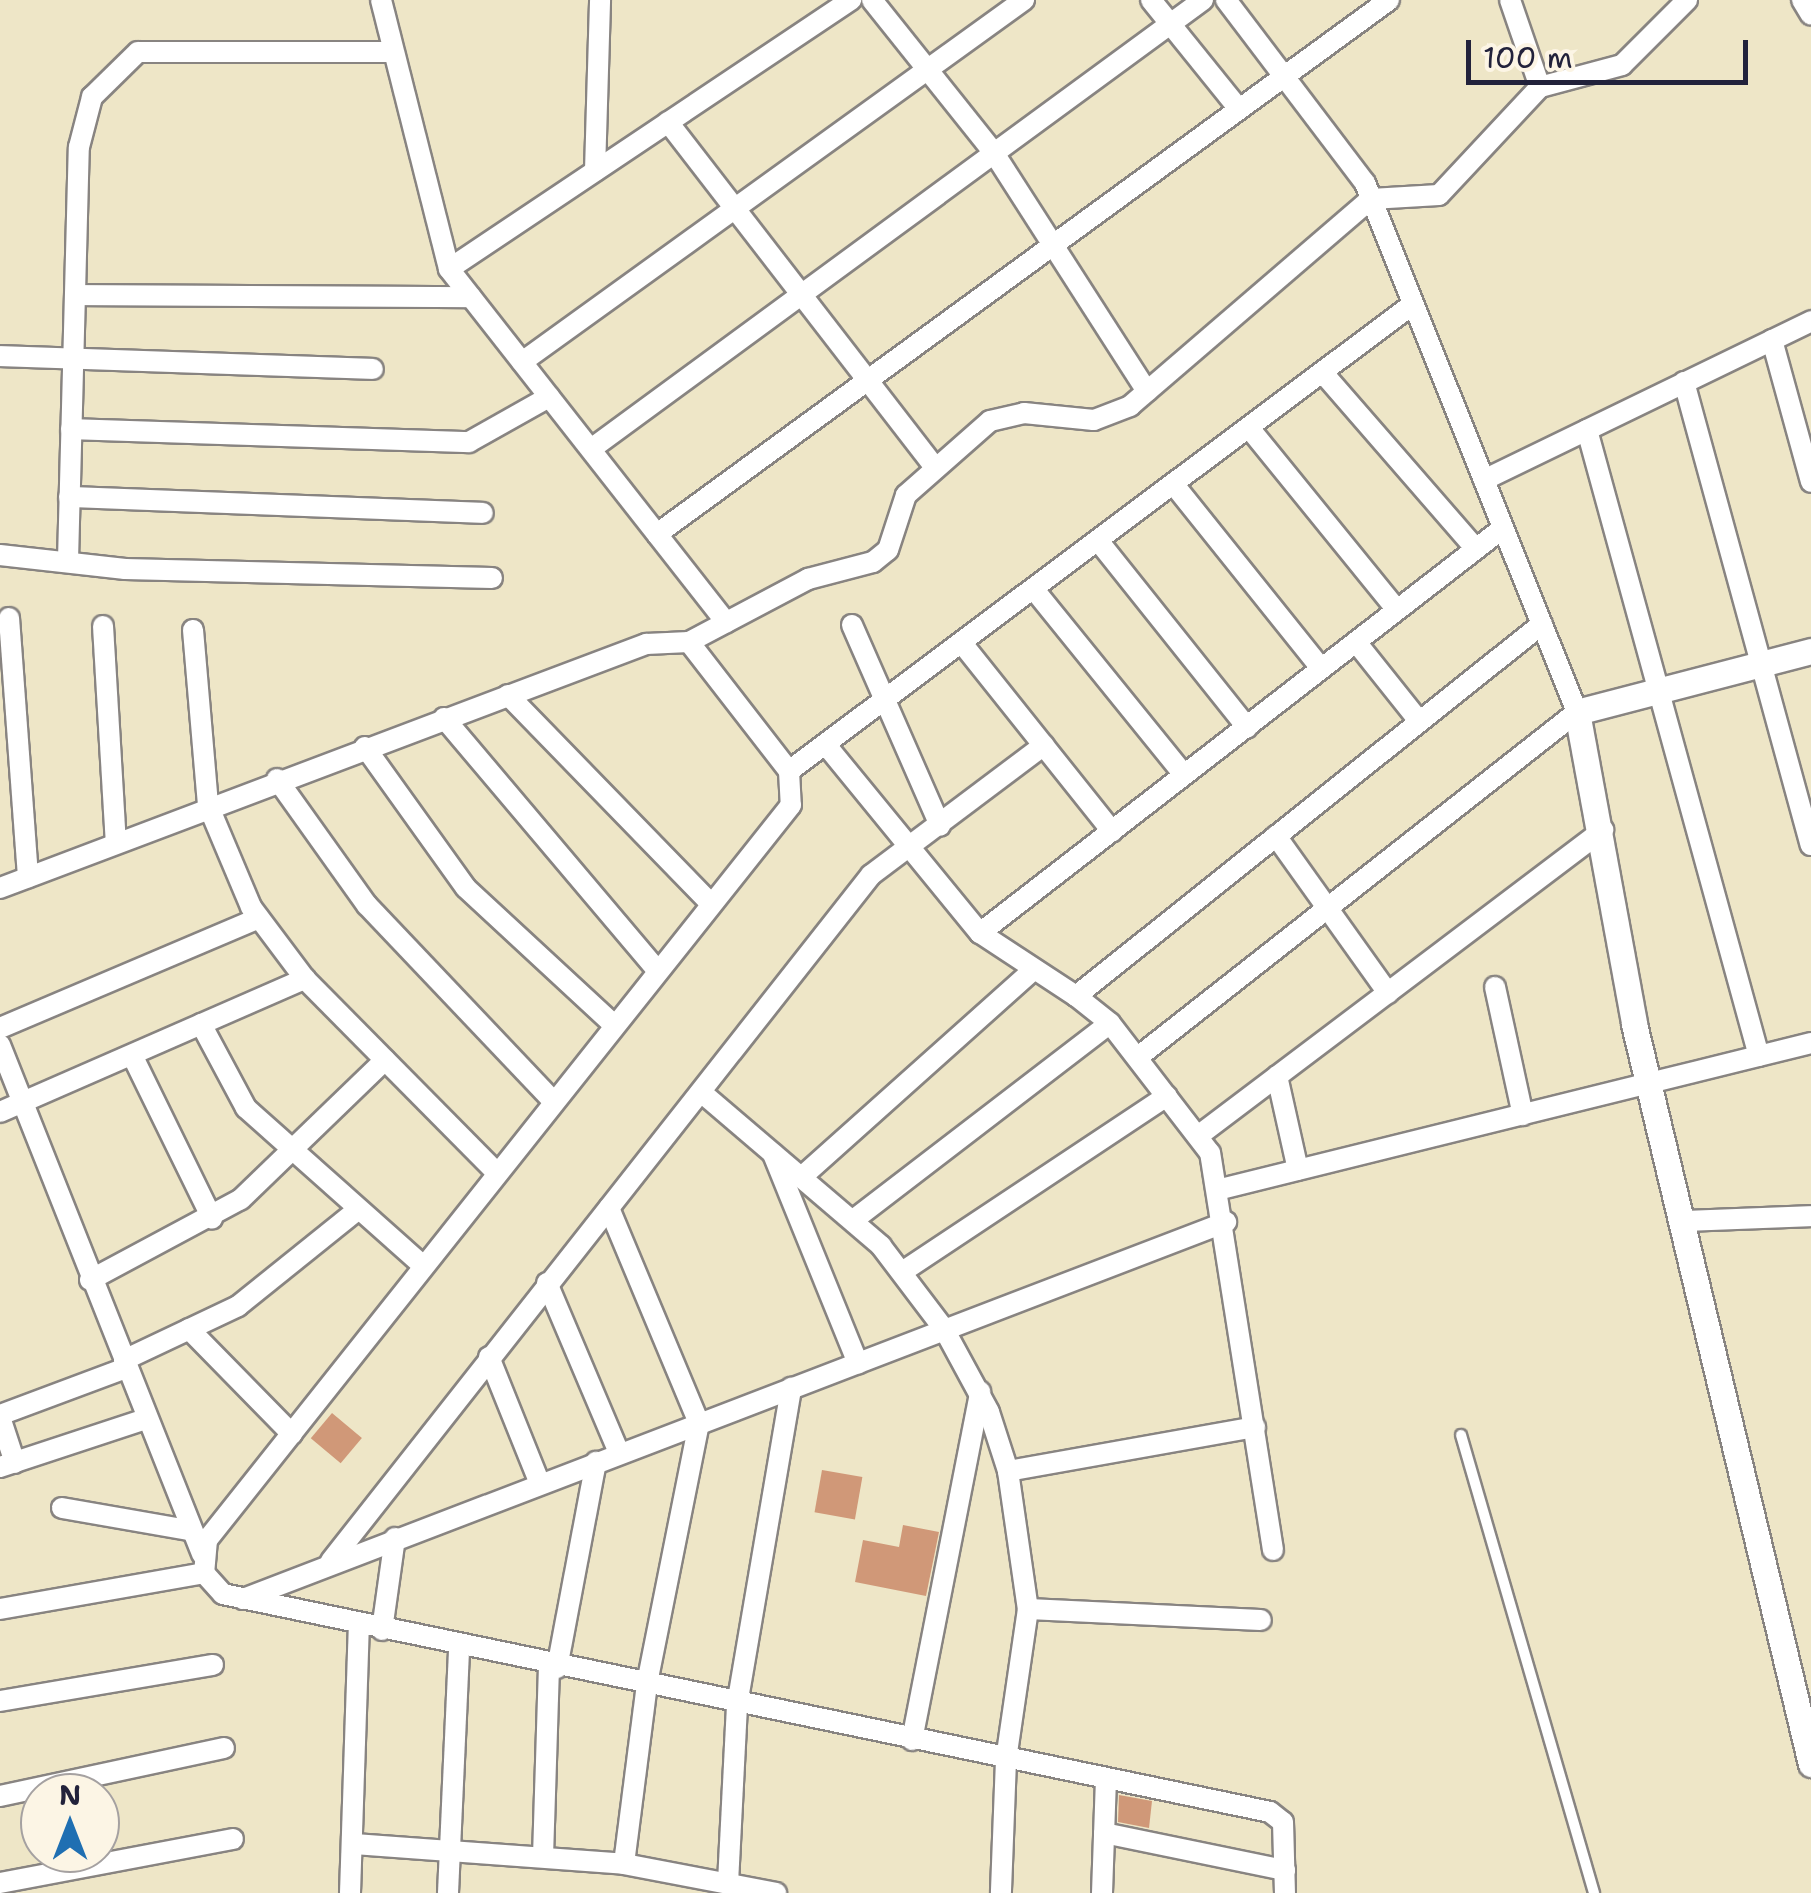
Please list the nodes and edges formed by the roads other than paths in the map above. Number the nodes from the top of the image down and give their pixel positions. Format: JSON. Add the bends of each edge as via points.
{"nodes":[{"id":1,"x":381,"y":0,"type":"edge"},
{"id":2,"x":600,"y":0,"type":"edge"},
{"id":3,"x":851,"y":0,"type":"edge"},
{"id":4,"x":872,"y":0,"type":"edge"},
{"id":5,"x":1024,"y":0,"type":"edge"},
{"id":6,"x":1151,"y":0,"type":"edge"},
{"id":7,"x":1203,"y":0,"type":"edge"},
{"id":8,"x":1226,"y":0,"type":"edge"},
{"id":9,"x":1388,"y":0,"type":"edge"},
{"id":10,"x":1510,"y":0,"type":"edge"},
{"id":11,"x":1802,"y":0,"type":"edge"},
{"id":12,"x":1685,"y":1,"type":"edge"},
{"id":13,"x":1811,"y":15,"type":"edge"},
{"id":14,"x":1170,"y":24,"type":"junction"},
{"id":15,"x":392,"y":52,"type":"junction"},
{"id":16,"x":928,"y":70,"type":"junction"},
{"id":17,"x":1284,"y":76,"type":"junction"},
{"id":18,"x":1540,"y":87,"type":"junction"},
{"id":19,"x":1238,"y":109,"type":"junction"},
{"id":20,"x":668,"y":122,"type":"junction"},
{"id":21,"x":994,"y":153,"type":"junction"},
{"id":22,"x":596,"y":171,"type":"junction"},
{"id":23,"x":1371,"y":199,"type":"junction"},
{"id":24,"x":736,"y":208,"type":"junction"},
{"id":25,"x":1053,"y":242,"type":"junction"},
{"id":26,"x":449,"y":269,"type":"junction"},
{"id":27,"x":804,"y":293,"type":"junction"},
{"id":28,"x":75,"y":295,"type":"junction"},
{"id":29,"x":471,"y":298,"type":"junction"},
{"id":30,"x":1414,"y":304,"type":"junction"},
{"id":31,"x":1811,"y":321,"type":"edge"},
{"id":32,"x":1772,"y":340,"type":"junction"},
{"id":33,"x":0,"y":356,"type":"edge"},
{"id":34,"x":73,"y":358,"type":"junction"},
{"id":35,"x":522,"y":362,"type":"junction"},
{"id":36,"x":373,"y":368,"type":"dead end"},
{"id":37,"x":1323,"y":373,"type":"junction"},
{"id":38,"x":871,"y":378,"type":"junction"},
{"id":39,"x":1684,"y":382,"type":"junction"},
{"id":40,"x":1147,"y":391,"type":"junction"},
{"id":41,"x":549,"y":396,"type":"junction"},
{"id":42,"x":71,"y":428,"type":"junction"},
{"id":43,"x":1250,"y":429,"type":"junction"},
{"id":44,"x":1587,"y":430,"type":"junction"},
{"id":45,"x":590,"y":449,"type":"junction"},
{"id":46,"x":935,"y":468,"type":"junction"},
{"id":47,"x":1484,"y":480,"type":"junction"},
{"id":48,"x":1811,"y":482,"type":"edge"},
{"id":49,"x":1175,"y":486,"type":"junction"},
{"id":50,"x":70,"y":496,"type":"junction"},
{"id":51,"x":482,"y":513,"type":"dead end"},
{"id":52,"x":1504,"y":528,"type":"junction"},
{"id":53,"x":656,"y":534,"type":"junction"},
{"id":54,"x":1100,"y":543,"type":"junction"},
{"id":55,"x":1476,"y":549,"type":"junction"},
{"id":56,"x":0,"y":555,"type":"edge"},
{"id":57,"x":68,"y":560,"type":"junction"},
{"id":58,"x":492,"y":578,"type":"dead end"},
{"id":59,"x":1036,"y":592,"type":"junction"},
{"id":60,"x":1397,"y":610,"type":"junction"},
{"id":61,"x":9,"y":618,"type":"dead end"},
{"id":62,"x":726,"y":622,"type":"junction"},
{"id":63,"x":852,"y":624,"type":"dead end"},
{"id":64,"x":1542,"y":624,"type":"junction"},
{"id":65,"x":103,"y":626,"type":"dead end"},
{"id":66,"x":193,"y":630,"type":"dead end"},
{"id":67,"x":690,"y":642,"type":"junction"},
{"id":68,"x":1356,"y":642,"type":"junction"},
{"id":69,"x":965,"y":646,"type":"junction"},
{"id":70,"x":1811,"y":651,"type":"edge"},
{"id":71,"x":1761,"y":664,"type":"junction"},
{"id":72,"x":1322,"y":668,"type":"junction"},
{"id":73,"x":1658,"y":691,"type":"junction"},
{"id":74,"x":508,"y":694,"type":"junction"},
{"id":75,"x":886,"y":706,"type":"junction"},
{"id":76,"x":1578,"y":712,"type":"junction"},
{"id":77,"x":444,"y":718,"type":"junction"},
{"id":78,"x":1420,"y":722,"type":"junction"},
{"id":79,"x":1246,"y":727,"type":"junction"},
{"id":80,"x":826,"y":745,"type":"junction"},
{"id":81,"x":1044,"y":745,"type":"junction"},
{"id":82,"x":365,"y":746,"type":"junction"},
{"id":83,"x":789,"y":771,"type":"junction"},
{"id":84,"x":1184,"y":775,"type":"junction"},
{"id":85,"x":277,"y":779,"type":"junction"},
{"id":86,"x":208,"y":805,"type":"junction"},
{"id":87,"x":940,"y":825,"type":"junction"},
{"id":88,"x":1603,"y":830,"type":"junction"},
{"id":89,"x":1112,"y":831,"type":"junction"},
{"id":90,"x":1276,"y":836,"type":"junction"},
{"id":91,"x":116,"y":842,"type":"junction"},
{"id":92,"x":1811,"y":845,"type":"edge"},
{"id":93,"x":906,"y":846,"type":"junction"},
{"id":94,"x":28,"y":877,"type":"junction"},
{"id":95,"x":0,"y":888,"type":"edge"},
{"id":96,"x":710,"y":904,"type":"junction"},
{"id":97,"x":1326,"y":909,"type":"junction"},
{"id":98,"x":259,"y":918,"type":"junction"},
{"id":99,"x":980,"y":933,"type":"junction"},
{"id":100,"x":656,"y":969,"type":"junction"},
{"id":101,"x":1034,"y":969,"type":"junction"},
{"id":102,"x":305,"y":979,"type":"junction"},
{"id":103,"x":1494,"y":988,"type":"dead end"},
{"id":104,"x":1388,"y":992,"type":"junction"},
{"id":105,"x":1076,"y":996,"type":"junction"},
{"id":106,"x":1110,"y":1022,"type":"junction"},
{"id":107,"x":612,"y":1023,"type":"junction"},
{"id":108,"x":201,"y":1024,"type":"junction"},
{"id":109,"x":0,"y":1028,"type":"edge"},
{"id":110,"x":1811,"y":1043,"type":"edge"},
{"id":111,"x":0,"y":1045,"type":"edge"},
{"id":112,"x":132,"y":1055,"type":"junction"},
{"id":113,"x":1759,"y":1056,"type":"junction"},
{"id":114,"x":1138,"y":1058,"type":"junction"},
{"id":115,"x":385,"y":1060,"type":"junction"},
{"id":116,"x":1278,"y":1076,"type":"junction"},
{"id":117,"x":1649,"y":1084,"type":"junction"},
{"id":118,"x":701,"y":1092,"type":"junction"},
{"id":119,"x":1167,"y":1096,"type":"junction"},
{"id":120,"x":550,"y":1098,"type":"junction"},
{"id":121,"x":21,"y":1104,"type":"junction"},
{"id":122,"x":0,"y":1112,"type":"edge"},
{"id":123,"x":1522,"y":1116,"type":"junction"},
{"id":124,"x":1198,"y":1136,"type":"junction"},
{"id":125,"x":772,"y":1152,"type":"junction"},
{"id":126,"x":293,"y":1156,"type":"junction"},
{"id":127,"x":1298,"y":1170,"type":"junction"},
{"id":128,"x":495,"y":1171,"type":"junction"},
{"id":129,"x":805,"y":1174,"type":"junction"},
{"id":130,"x":1221,"y":1190,"type":"junction"},
{"id":131,"x":609,"y":1208,"type":"junction"},
{"id":132,"x":355,"y":1212,"type":"junction"},
{"id":133,"x":1811,"y":1216,"type":"edge"},
{"id":134,"x":212,"y":1218,"type":"junction"},
{"id":135,"x":856,"y":1218,"type":"junction"},
{"id":136,"x":1226,"y":1222,"type":"junction"},
{"id":137,"x":1682,"y":1222,"type":"junction"},
{"id":138,"x":422,"y":1265,"type":"junction"},
{"id":139,"x":902,"y":1272,"type":"junction"},
{"id":140,"x":90,"y":1280,"type":"junction"},
{"id":141,"x":547,"y":1283,"type":"junction"},
{"id":142,"x":189,"y":1329,"type":"junction"},
{"id":143,"x":944,"y":1330,"type":"junction"},
{"id":144,"x":489,"y":1357,"type":"junction"},
{"id":145,"x":858,"y":1363,"type":"junction"},
{"id":146,"x":125,"y":1364,"type":"junction"},
{"id":147,"x":792,"y":1388,"type":"junction"},
{"id":148,"x":980,"y":1392,"type":"junction"},
{"id":149,"x":0,"y":1416,"type":"edge"},
{"id":150,"x":143,"y":1420,"type":"junction"},
{"id":151,"x":699,"y":1422,"type":"junction"},
{"id":152,"x":1255,"y":1426,"type":"junction"},
{"id":153,"x":292,"y":1434,"type":"junction"},
{"id":154,"x":1462,"y":1435,"type":"dead end"},
{"id":155,"x":619,"y":1453,"type":"junction"},
{"id":156,"x":596,"y":1462,"type":"junction"},
{"id":157,"x":8,"y":1465,"type":"edge"},
{"id":158,"x":1008,"y":1471,"type":"junction"},
{"id":159,"x":540,"y":1484,"type":"junction"},
{"id":160,"x":62,"y":1508,"type":"dead end"},
{"id":161,"x":188,"y":1530,"type":"junction"},
{"id":162,"x":395,"y":1538,"type":"junction"},
{"id":163,"x":1273,"y":1550,"type":"dead end"},
{"id":164,"x":331,"y":1562,"type":"junction"},
{"id":165,"x":203,"y":1564,"type":"junction"},
{"id":166,"x":243,"y":1598,"type":"junction"},
{"id":167,"x":0,"y":1609,"type":"edge"},
{"id":168,"x":1028,"y":1609,"type":"junction"},
{"id":169,"x":1261,"y":1620,"type":"dead end"},
{"id":170,"x":359,"y":1624,"type":"junction"},
{"id":171,"x":382,"y":1630,"type":"junction"},
{"id":172,"x":459,"y":1647,"type":"junction"},
{"id":173,"x":213,"y":1665,"type":"dead end"},
{"id":174,"x":553,"y":1667,"type":"junction"},
{"id":175,"x":647,"y":1684,"type":"junction"},
{"id":176,"x":1802,"y":1694,"type":"edge"},
{"id":177,"x":0,"y":1701,"type":"edge"},
{"id":178,"x":738,"y":1704,"type":"junction"},
{"id":179,"x":912,"y":1740,"type":"junction"},
{"id":180,"x":224,"y":1748,"type":"dead end"},
{"id":181,"x":1006,"y":1760,"type":"junction"},
{"id":182,"x":1811,"y":1764,"type":"edge"},
{"id":183,"x":1106,"y":1780,"type":"junction"},
{"id":184,"x":0,"y":1796,"type":"edge"},
{"id":185,"x":1104,"y":1832,"type":"junction"},
{"id":186,"x":233,"y":1839,"type":"dead end"},
{"id":187,"x":354,"y":1844,"type":"junction"},
{"id":188,"x":449,"y":1850,"type":"junction"},
{"id":189,"x":543,"y":1857,"type":"junction"},
{"id":190,"x":624,"y":1864,"type":"junction"},
{"id":191,"x":1285,"y":1870,"type":"junction"},
{"id":192,"x":0,"y":1883,"type":"edge"},
{"id":193,"x":728,"y":1883,"type":"junction"},
{"id":194,"x":350,"y":1893,"type":"edge"},
{"id":195,"x":448,"y":1893,"type":"edge"},
{"id":196,"x":776,"y":1893,"type":"edge"},
{"id":197,"x":1000,"y":1893,"type":"edge"},
{"id":198,"x":1102,"y":1893,"type":"edge"},
{"id":199,"x":1285,"y":1893,"type":"edge"},
{"id":200,"x":1594,"y":1893,"type":"edge"}],
"edges":[{"from":1,"to":15,"type":"street"},
{"from":2,"to":22,"type":"street"},
{"from":3,"to":20,"type":"street"},
{"from":4,"to":16,"type":"street"},
{"from":5,"to":16,"type":"street"},
{"from":6,"to":14,"type":"street"},
{"from":7,"to":14,"type":"street"},
{"from":8,"to":17,"type":"street"},
{"from":9,"to":17,"type":"street"},
{"from":10,"to":18,"type":"street"},
{"from":11,"to":13,"type":"street"},
{"from":12,"to":18,"type":"street","via":[[1622,65]]},
{"from":14,"to":19,"type":"street"},
{"from":14,"to":21,"type":"street"},
{"from":15,"to":26,"type":"street"},
{"from":15,"to":28,"type":"street","via":[[128,57],[92,97],[79,148]]},
{"from":16,"to":21,"type":"street"},
{"from":16,"to":24,"type":"street"},
{"from":17,"to":19,"type":"street"},
{"from":17,"to":23,"type":"street"},
{"from":18,"to":23,"type":"street","via":[[1439,194]]},
{"from":19,"to":25,"type":"street"},
{"from":20,"to":22,"type":"street"},
{"from":20,"to":24,"type":"street"},
{"from":21,"to":25,"type":"street"},
{"from":21,"to":27,"type":"street"},
{"from":22,"to":26,"type":"street"},
{"from":23,"to":30,"type":"street"},
{"from":23,"to":40,"type":"street"},
{"from":24,"to":27,"type":"street"},
{"from":24,"to":35,"type":"street"},
{"from":25,"to":38,"type":"street"},
{"from":25,"to":40,"type":"street"},
{"from":26,"to":29,"type":"street"},
{"from":27,"to":38,"type":"street"},
{"from":27,"to":45,"type":"street"},
{"from":28,"to":29,"type":"street"},
{"from":28,"to":34,"type":"street"},
{"from":29,"to":35,"type":"street"},
{"from":30,"to":37,"type":"street"},
{"from":30,"to":47,"type":"street"},
{"from":31,"to":32,"type":"street"},
{"from":32,"to":39,"type":"street"},
{"from":32,"to":48,"type":"street"},
{"from":33,"to":34,"type":"street"},
{"from":34,"to":36,"type":"street"},
{"from":34,"to":42,"type":"street"},
{"from":35,"to":41,"type":"street"},
{"from":37,"to":43,"type":"street"},
{"from":37,"to":55,"type":"street"},
{"from":38,"to":46,"type":"street"},
{"from":38,"to":53,"type":"street"},
{"from":39,"to":44,"type":"street"},
{"from":39,"to":71,"type":"street"},
{"from":40,"to":46,"type":"street","via":[[1094,420],[1024,413],[990,421]]},
{"from":41,"to":42,"type":"street","via":[[469,442]]},
{"from":41,"to":45,"type":"street"},
{"from":42,"to":50,"type":"street"},
{"from":43,"to":49,"type":"street"},
{"from":43,"to":60,"type":"street"},
{"from":44,"to":47,"type":"street"},
{"from":44,"to":73,"type":"street"},
{"from":45,"to":53,"type":"street"},
{"from":46,"to":62,"type":"street","via":[[901,504],[883,556],[808,579]]},
{"from":47,"to":52,"type":"street"},
{"from":49,"to":54,"type":"street"},
{"from":49,"to":72,"type":"street"},
{"from":50,"to":51,"type":"street"},
{"from":50,"to":57,"type":"street"},
{"from":52,"to":55,"type":"street"},
{"from":52,"to":64,"type":"street"},
{"from":53,"to":62,"type":"street"},
{"from":54,"to":59,"type":"street"},
{"from":54,"to":79,"type":"street"},
{"from":55,"to":60,"type":"street"},
{"from":56,"to":57,"type":"street"},
{"from":57,"to":58,"type":"street"},
{"from":59,"to":69,"type":"street"},
{"from":59,"to":84,"type":"street"},
{"from":60,"to":68,"type":"street"},
{"from":61,"to":94,"type":"street"},
{"from":62,"to":67,"type":"street"},
{"from":63,"to":75,"type":"street"},
{"from":64,"to":76,"type":"street"},
{"from":64,"to":78,"type":"street"},
{"from":65,"to":91,"type":"street"},
{"from":66,"to":86,"type":"street"},
{"from":67,"to":74,"type":"street","via":[[646,644]]},
{"from":67,"to":83,"type":"street"},
{"from":68,"to":72,"type":"street"},
{"from":68,"to":78,"type":"street"},
{"from":69,"to":75,"type":"street"},
{"from":69,"to":81,"type":"street"},
{"from":70,"to":71,"type":"street"},
{"from":71,"to":73,"type":"street"},
{"from":71,"to":92,"type":"street"},
{"from":72,"to":79,"type":"street"},
{"from":73,"to":76,"type":"street"},
{"from":73,"to":113,"type":"street"},
{"from":74,"to":77,"type":"street"},
{"from":74,"to":96,"type":"street"},
{"from":75,"to":80,"type":"street"},
{"from":75,"to":87,"type":"street"},
{"from":76,"to":88,"type":"street"},
{"from":76,"to":97,"type":"street"},
{"from":77,"to":82,"type":"street"},
{"from":77,"to":100,"type":"street"},
{"from":78,"to":90,"type":"street"},
{"from":79,"to":84,"type":"street"},
{"from":80,"to":83,"type":"street"},
{"from":80,"to":93,"type":"street"},
{"from":81,"to":87,"type":"street"},
{"from":81,"to":89,"type":"street"},
{"from":82,"to":85,"type":"street"},
{"from":82,"to":107,"type":"street","via":[[466,888]]},
{"from":83,"to":96,"type":"street","via":[[792,804]]},
{"from":84,"to":89,"type":"street"},
{"from":85,"to":86,"type":"street"},
{"from":85,"to":120,"type":"street","via":[[367,905]]},
{"from":86,"to":91,"type":"street"},
{"from":86,"to":98,"type":"street"},
{"from":87,"to":93,"type":"street"},
{"from":88,"to":104,"type":"street"},
{"from":88,"to":117,"type":"street"},
{"from":89,"to":99,"type":"street"},
{"from":90,"to":97,"type":"street"},
{"from":90,"to":105,"type":"street"},
{"from":91,"to":94,"type":"street"},
{"from":93,"to":99,"type":"street"},
{"from":93,"to":118,"type":"street","via":[[871,875]]},
{"from":94,"to":95,"type":"street"},
{"from":96,"to":100,"type":"street"},
{"from":97,"to":104,"type":"street"},
{"from":97,"to":114,"type":"street"},
{"from":98,"to":102,"type":"street"},
{"from":98,"to":109,"type":"street"},
{"from":99,"to":101,"type":"street"},
{"from":100,"to":107,"type":"street"},
{"from":101,"to":105,"type":"street"},
{"from":101,"to":129,"type":"street"},
{"from":102,"to":108,"type":"street"},
{"from":102,"to":115,"type":"street"},
{"from":103,"to":123,"type":"street"},
{"from":104,"to":116,"type":"street"},
{"from":105,"to":106,"type":"street"},
{"from":106,"to":114,"type":"street"},
{"from":106,"to":135,"type":"street"},
{"from":107,"to":120,"type":"street"},
{"from":108,"to":112,"type":"street"},
{"from":108,"to":126,"type":"street","via":[[246,1108]]},
{"from":110,"to":113,"type":"street"},
{"from":111,"to":121,"type":"street"},
{"from":112,"to":121,"type":"street"},
{"from":112,"to":134,"type":"street"},
{"from":113,"to":117,"type":"street"},
{"from":114,"to":119,"type":"street"},
{"from":115,"to":126,"type":"street"},
{"from":115,"to":128,"type":"street"},
{"from":116,"to":124,"type":"street"},
{"from":116,"to":127,"type":"street"},
{"from":117,"to":123,"type":"street"},
{"from":117,"to":137,"type":"street"},
{"from":118,"to":125,"type":"street"},
{"from":118,"to":131,"type":"street"},
{"from":119,"to":124,"type":"street"},
{"from":119,"to":139,"type":"street"},
{"from":120,"to":128,"type":"street"},
{"from":121,"to":122,"type":"street"},
{"from":121,"to":140,"type":"street"},
{"from":123,"to":127,"type":"street"},
{"from":124,"to":130,"type":"street"},
{"from":125,"to":129,"type":"street"},
{"from":125,"to":145,"type":"street"},
{"from":126,"to":132,"type":"street"},
{"from":126,"to":134,"type":"street"},
{"from":127,"to":130,"type":"street"},
{"from":128,"to":138,"type":"street"},
{"from":129,"to":135,"type":"street"},
{"from":130,"to":136,"type":"street"},
{"from":131,"to":141,"type":"street"},
{"from":131,"to":151,"type":"street"},
{"from":132,"to":138,"type":"street"},
{"from":132,"to":142,"type":"street","via":[[273,1281]]},
{"from":133,"to":137,"type":"street"},
{"from":134,"to":140,"type":"street"},
{"from":135,"to":139,"type":"street"},
{"from":136,"to":143,"type":"street"},
{"from":136,"to":152,"type":"street"},
{"from":137,"to":176,"type":"street"},
{"from":138,"to":153,"type":"street"},
{"from":139,"to":143,"type":"street"},
{"from":140,"to":146,"type":"street"},
{"from":141,"to":144,"type":"street"},
{"from":141,"to":155,"type":"street"},
{"from":142,"to":146,"type":"street"},
{"from":142,"to":153,"type":"street"},
{"from":143,"to":145,"type":"street"},
{"from":143,"to":148,"type":"street"},
{"from":144,"to":159,"type":"street"},
{"from":144,"to":164,"type":"street"},
{"from":145,"to":147,"type":"street"},
{"from":146,"to":149,"type":"street"},
{"from":146,"to":150,"type":"street"},
{"from":147,"to":151,"type":"street"},
{"from":147,"to":178,"type":"street"},
{"from":148,"to":158,"type":"street"},
{"from":148,"to":179,"type":"street"},
{"from":149,"to":157,"type":"street"},
{"from":150,"to":157,"type":"street"},
{"from":150,"to":161,"type":"street"},
{"from":151,"to":155,"type":"street"},
{"from":151,"to":175,"type":"street"},
{"from":152,"to":158,"type":"street"},
{"from":152,"to":163,"type":"street"},
{"from":153,"to":165,"type":"street"},
{"from":154,"to":200,"type":"lane"},
{"from":155,"to":156,"type":"street"},
{"from":156,"to":159,"type":"street"},
{"from":156,"to":174,"type":"street"},
{"from":158,"to":168,"type":"street"},
{"from":159,"to":162,"type":"street"},
{"from":160,"to":161,"type":"street"},
{"from":161,"to":165,"type":"street"},
{"from":162,"to":164,"type":"street"},
{"from":162,"to":171,"type":"street"},
{"from":164,"to":166,"type":"street"},
{"from":165,"to":166,"type":"street","via":[[223,1594]]},
{"from":165,"to":167,"type":"street"},
{"from":166,"to":170,"type":"street"},
{"from":168,"to":169,"type":"street"},
{"from":168,"to":181,"type":"street"},
{"from":170,"to":171,"type":"street"},
{"from":170,"to":187,"type":"street"},
{"from":171,"to":172,"type":"street"},
{"from":172,"to":174,"type":"street"},
{"from":172,"to":188,"type":"street"},
{"from":173,"to":177,"type":"street"},
{"from":174,"to":175,"type":"street"},
{"from":174,"to":189,"type":"street"},
{"from":175,"to":178,"type":"street"},
{"from":175,"to":190,"type":"street"},
{"from":176,"to":182,"type":"street"},
{"from":178,"to":179,"type":"street"},
{"from":178,"to":193,"type":"street"},
{"from":179,"to":181,"type":"street"},
{"from":180,"to":184,"type":"street"},
{"from":181,"to":183,"type":"street"},
{"from":181,"to":197,"type":"street"},
{"from":183,"to":185,"type":"street"},
{"from":183,"to":191,"type":"street","via":[[1278,1816]]},
{"from":185,"to":191,"type":"street"},
{"from":185,"to":198,"type":"street"},
{"from":186,"to":192,"type":"street"},
{"from":187,"to":188,"type":"street"},
{"from":187,"to":194,"type":"street"},
{"from":188,"to":189,"type":"street"},
{"from":188,"to":195,"type":"street"},
{"from":189,"to":190,"type":"street"},
{"from":190,"to":193,"type":"street"},
{"from":191,"to":199,"type":"street"},
{"from":193,"to":196,"type":"street"}]}
